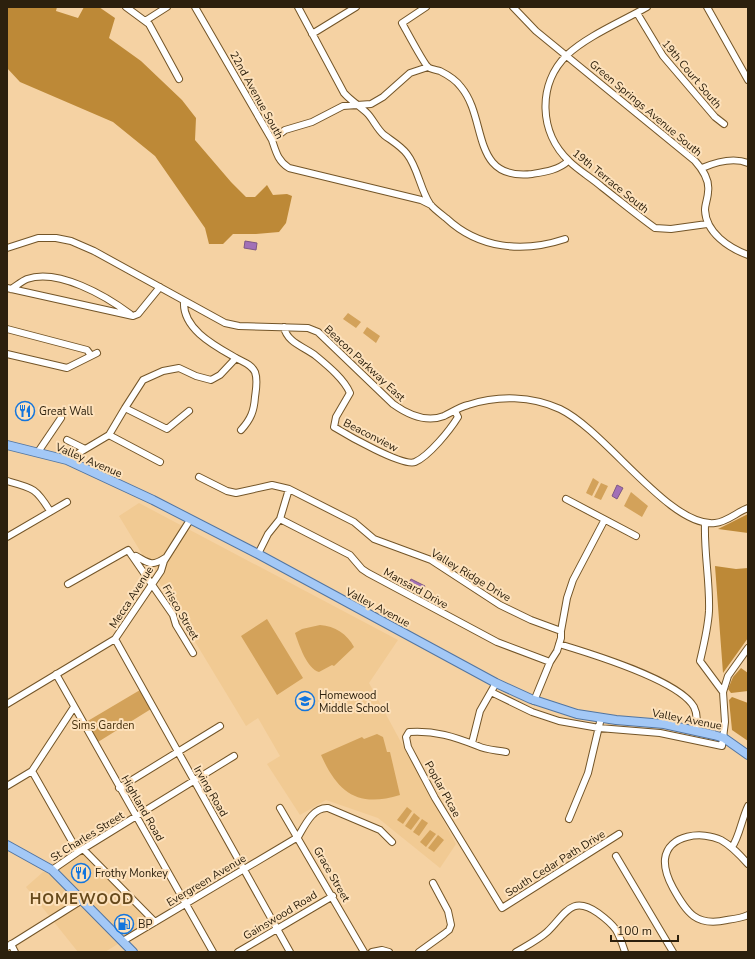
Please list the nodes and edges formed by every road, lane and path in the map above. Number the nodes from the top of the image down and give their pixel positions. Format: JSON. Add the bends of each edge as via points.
{"nodes":[{"id":1,"x":126,"y":7,"type":"edge"},
{"id":2,"x":167,"y":7,"type":"edge"},
{"id":3,"x":195,"y":7,"type":"edge"},
{"id":4,"x":298,"y":7,"type":"edge"},
{"id":5,"x":356,"y":7,"type":"edge"},
{"id":6,"x":426,"y":7,"type":"edge"},
{"id":7,"x":513,"y":7,"type":"edge"},
{"id":8,"x":647,"y":7,"type":"edge"},
{"id":9,"x":707,"y":7,"type":"edge"},
{"id":10,"x":637,"y":13,"type":"junction"},
{"id":11,"x":145,"y":20,"type":"junction"},
{"id":12,"x":312,"y":34,"type":"junction"},
{"id":13,"x":567,"y":55,"type":"junction"},
{"id":14,"x":428,"y":68,"type":"junction"},
{"id":15,"x":179,"y":79,"type":"dead end"},
{"id":16,"x":748,"y":80,"type":"edge"},
{"id":17,"x":356,"y":105,"type":"junction"},
{"id":18,"x":724,"y":124,"type":"dead end"},
{"id":19,"x":272,"y":140,"type":"junction"},
{"id":20,"x":568,"y":161,"type":"junction"},
{"id":21,"x":748,"y":163,"type":"edge"},
{"id":22,"x":702,"y":168,"type":"junction"},
{"id":23,"x":431,"y":205,"type":"junction"},
{"id":24,"x":707,"y":224,"type":"junction"},
{"id":25,"x":565,"y":239,"type":"dead end"},
{"id":26,"x":8,"y":245,"type":"edge"},
{"id":27,"x":748,"y":255,"type":"edge"},
{"id":28,"x":160,"y":287,"type":"junction"},
{"id":29,"x":9,"y":289,"type":"edge"},
{"id":30,"x":184,"y":301,"type":"junction"},
{"id":31,"x":133,"y":316,"type":"junction"},
{"id":32,"x":284,"y":328,"type":"junction"},
{"id":33,"x":7,"y":329,"type":"edge"},
{"id":34,"x":7,"y":354,"type":"edge"},
{"id":35,"x":236,"y":358,"type":"junction"},
{"id":36,"x":125,"y":408,"type":"junction"},
{"id":37,"x":189,"y":411,"type":"dead end"},
{"id":38,"x":455,"y":411,"type":"junction"},
{"id":39,"x":61,"y":418,"type":"dead end"},
{"id":40,"x":241,"y":430,"type":"dead end"},
{"id":41,"x":109,"y":435,"type":"junction"},
{"id":42,"x":67,"y":440,"type":"dead end"},
{"id":43,"x":7,"y":445,"type":"edge"},
{"id":44,"x":85,"y":449,"type":"junction"},
{"id":45,"x":38,"y":452,"type":"junction"},
{"id":46,"x":67,"y":460,"type":"junction"},
{"id":47,"x":160,"y":462,"type":"dead end"},
{"id":48,"x":199,"y":477,"type":"dead end"},
{"id":49,"x":7,"y":481,"type":"edge"},
{"id":50,"x":289,"y":488,"type":"junction"},
{"id":51,"x":566,"y":499,"type":"dead end"},
{"id":52,"x":67,"y":502,"type":"dead end"},
{"id":53,"x":748,"y":508,"type":"edge"},
{"id":54,"x":50,"y":511,"type":"junction"},
{"id":55,"x":280,"y":519,"type":"junction"},
{"id":56,"x":190,"y":520,"type":"junction"},
{"id":57,"x":604,"y":521,"type":"junction"},
{"id":58,"x":705,"y":524,"type":"junction"},
{"id":59,"x":636,"y":536,"type":"dead end"},
{"id":60,"x":7,"y":537,"type":"edge"},
{"id":61,"x":258,"y":554,"type":"junction"},
{"id":62,"x":136,"y":557,"type":"junction"},
{"id":63,"x":167,"y":557,"type":"junction"},
{"id":64,"x":152,"y":582,"type":"junction"},
{"id":65,"x":68,"y":584,"type":"dead end"},
{"id":66,"x":561,"y":631,"type":"junction"},
{"id":67,"x":115,"y":639,"type":"junction"},
{"id":68,"x":559,"y":644,"type":"junction"},
{"id":69,"x":748,"y":648,"type":"edge"},
{"id":70,"x":193,"y":653,"type":"dead end"},
{"id":71,"x":550,"y":662,"type":"junction"},
{"id":72,"x":56,"y":674,"type":"junction"},
{"id":73,"x":496,"y":683,"type":"junction"},
{"id":74,"x":491,"y":692,"type":"junction"},
{"id":75,"x":723,"y":692,"type":"junction"},
{"id":76,"x":534,"y":701,"type":"junction"},
{"id":77,"x":7,"y":704,"type":"edge"},
{"id":78,"x":74,"y":707,"type":"junction"},
{"id":79,"x":601,"y":718,"type":"junction"},
{"id":80,"x":220,"y":726,"type":"dead end"},
{"id":81,"x":599,"y":728,"type":"junction"},
{"id":82,"x":695,"y":730,"type":"junction"},
{"id":83,"x":724,"y":738,"type":"junction"},
{"id":84,"x":472,"y":743,"type":"junction"},
{"id":85,"x":506,"y":752,"type":"dead end"},
{"id":86,"x":177,"y":753,"type":"junction"},
{"id":87,"x":748,"y":755,"type":"edge"},
{"id":88,"x":234,"y":756,"type":"dead end"},
{"id":89,"x":32,"y":771,"type":"junction"},
{"id":90,"x":194,"y":782,"type":"junction"},
{"id":91,"x":7,"y":786,"type":"edge"},
{"id":92,"x":119,"y":788,"type":"junction"},
{"id":93,"x":748,"y":806,"type":"edge"},
{"id":94,"x":280,"y":808,"type":"dead end"},
{"id":95,"x":136,"y":817,"type":"junction"},
{"id":96,"x":569,"y":819,"type":"dead end"},
{"id":97,"x":619,"y":834,"type":"dead end"},
{"id":98,"x":298,"y":837,"type":"junction"},
{"id":99,"x":392,"y":842,"type":"dead end"},
{"id":100,"x":7,"y":845,"type":"edge"},
{"id":101,"x":732,"y":848,"type":"junction"},
{"id":102,"x":81,"y":850,"type":"junction"},
{"id":103,"x":616,"y":856,"type":"dead end"},
{"id":104,"x":748,"y":864,"type":"edge"},
{"id":105,"x":243,"y":869,"type":"junction"},
{"id":106,"x":52,"y":870,"type":"junction"},
{"id":107,"x":432,"y":883,"type":"dead end"},
{"id":108,"x":333,"y":896,"type":"junction"},
{"id":109,"x":82,"y":900,"type":"junction"},
{"id":110,"x":186,"y":903,"type":"junction"},
{"id":111,"x":502,"y":908,"type":"joint"},
{"id":112,"x":748,"y":915,"type":"edge"},
{"id":113,"x":155,"y":922,"type":"junction"},
{"id":114,"x":277,"y":929,"type":"junction"},
{"id":115,"x":123,"y":941,"type":"junction"},
{"id":116,"x":9,"y":946,"type":"edge"},
{"id":117,"x":16,"y":952,"type":"edge"},
{"id":118,"x":133,"y":952,"type":"edge"},
{"id":119,"x":213,"y":952,"type":"edge"},
{"id":120,"x":238,"y":952,"type":"edge"},
{"id":121,"x":290,"y":952,"type":"edge"},
{"id":122,"x":364,"y":952,"type":"edge"},
{"id":123,"x":372,"y":952,"type":"edge"},
{"id":124,"x":389,"y":952,"type":"edge"},
{"id":125,"x":419,"y":952,"type":"edge"},
{"id":126,"x":516,"y":952,"type":"edge"},
{"id":127,"x":626,"y":952,"type":"edge"},
{"id":128,"x":673,"y":952,"type":"edge"}],
"edges":[{"from":1,"to":11,"type":"street"},
{"from":2,"to":11,"type":"street"},
{"from":3,"to":19,"type":"street","name":"22nd Avenue South"},
{"from":4,"to":12,"type":"street"},
{"from":5,"to":12,"type":"street"},
{"from":6,"to":14,"type":"street","via":[[402,23]]},
{"from":7,"to":13,"type":"street","name":"Green Springs Avenue South","via":[[536,31]]},
{"from":8,"to":10,"type":"street","name":"19th Terrace South"},
{"from":9,"to":16,"type":"street"},
{"from":10,"to":13,"type":"street","name":"19th Terrace South","via":[[576,47]]},
{"from":10,"to":18,"type":"street","name":"19th Court South","via":[[666,60]]},
{"from":11,"to":15,"type":"street"},
{"from":12,"to":17,"type":"street","via":[[344,93]]},
{"from":13,"to":20,"type":"street","name":"19th Terrace South","via":[[552,74],[546,91],[545,109],[546,124],[553,141]]},
{"from":13,"to":22,"type":"street","name":"Green Springs Avenue South"},
{"from":14,"to":17,"type":"street","via":[[410,73],[371,104]]},
{"from":14,"to":20,"type":"street","via":[[446,74],[462,88],[470,101],[484,151],[501,169],[512,174],[530,174],[563,166]]},
{"from":17,"to":19,"type":"street","via":[[342,106],[312,122],[290,128]]},
{"from":17,"to":23,"type":"street","via":[[367,113],[382,134],[408,155],[424,195]]},
{"from":19,"to":23,"type":"street","name":"22nd Avenue South","via":[[282,164],[289,168],[421,200]]},
{"from":20,"to":24,"type":"street","name":"19th Terrace South","via":[[655,228],[671,229]]},
{"from":21,"to":22,"type":"street","via":[[717,162]]},
{"from":22,"to":24,"type":"street","name":"Green Springs Avenue South","via":[[707,178]]},
{"from":23,"to":25,"type":"street","via":[[456,228],[492,244],[530,247]]},
{"from":24,"to":27,"type":"street","via":[[721,239]]},
{"from":26,"to":28,"type":"street","name":"Beacon Parkway East","via":[[38,238],[71,241]]},
{"from":28,"to":30,"type":"street","name":"Beacon Parkway East"},
{"from":28,"to":31,"type":"street","via":[[138,314]]},
{"from":29,"to":31,"type":"street"},
{"from":29,"to":31,"type":"street","via":[[26,279],[54,278],[80,285],[112,301]]},
{"from":30,"to":32,"type":"street","name":"Beacon Parkway East","via":[[225,323]]},
{"from":30,"to":35,"type":"street","via":[[185,312],[193,328]]},
{"from":32,"to":38,"type":"street","name":"Beacon Parkway East","via":[[308,328],[318,332],[404,412],[429,418],[442,417]]},
{"from":32,"to":38,"type":"street","name":"Beaconview","via":[[292,341],[316,355],[347,385],[350,393],[336,417],[334,427],[400,461],[414,462],[424,456],[452,427],[458,417]]},
{"from":33,"to":34,"type":"street","via":[[94,354],[67,368]]},
{"from":35,"to":36,"type":"street","via":[[220,375],[211,380],[179,368],[163,371],[143,380]]},
{"from":35,"to":40,"type":"street","via":[[246,362],[255,371],[257,383],[253,411]]},
{"from":36,"to":37,"type":"street","via":[[167,429]]},
{"from":36,"to":41,"type":"street"},
{"from":38,"to":58,"type":"street","name":"Beacon Parkway East","via":[[468,405],[506,398],[532,400],[560,409],[580,420],[594,432],[666,502],[691,519]]},
{"from":39,"to":45,"type":"street"},
{"from":41,"to":44,"type":"street"},
{"from":41,"to":47,"type":"street"},
{"from":42,"to":44,"type":"street"},
{"from":43,"to":45,"type":"main road","name":"Valley Avenue"},
{"from":44,"to":46,"type":"street"},
{"from":45,"to":46,"type":"main road","name":"Valley Avenue"},
{"from":46,"to":56,"type":"main road","name":"Valley Avenue","via":[[154,500]]},
{"from":48,"to":50,"type":"street","name":"Valley Ridge Drive","via":[[236,493],[272,485]]},
{"from":49,"to":54,"type":"street","via":[[29,487],[40,494]]},
{"from":50,"to":55,"type":"street"},
{"from":50,"to":66,"type":"street","name":"Valley Ridge Drive","via":[[354,522],[374,539],[431,560],[500,605]]},
{"from":51,"to":57,"type":"street"},
{"from":52,"to":54,"type":"street"},
{"from":53,"to":58,"type":"street","via":[[717,524]]},
{"from":54,"to":60,"type":"street"},
{"from":55,"to":61,"type":"street","via":[[268,534]]},
{"from":55,"to":71,"type":"street","name":"Mansard Drive","via":[[350,555],[368,573],[468,627],[497,642]]},
{"from":56,"to":61,"type":"main road","name":"Valley Avenue"},
{"from":56,"to":63,"type":"street","name":"Mecca Avenue"},
{"from":57,"to":59,"type":"street"},
{"from":57,"to":66,"type":"street","via":[[573,580]]},
{"from":58,"to":75,"type":"street","via":[[709,611],[700,660]]},
{"from":61,"to":73,"type":"main road","name":"Valley Avenue"},
{"from":62,"to":63,"type":"street","via":[[150,563]]},
{"from":62,"to":64,"type":"street","name":"Frisco Street","via":[[152,578]]},
{"from":62,"to":65,"type":"street","via":[[131,551],[126,550]]},
{"from":63,"to":64,"type":"street","name":"Mecca Avenue"},
{"from":64,"to":67,"type":"street","name":"Mecca Avenue"},
{"from":64,"to":70,"type":"street","name":"Frisco Street"},
{"from":66,"to":68,"type":"street","via":[[562,638]]},
{"from":67,"to":72,"type":"street","name":"Mecca Avenue"},
{"from":67,"to":86,"type":"street","name":"Irving Road"},
{"from":68,"to":71,"type":"street"},
{"from":68,"to":82,"type":"street","via":[[628,667],[672,688],[694,706],[697,718]]},
{"from":69,"to":75,"type":"street","via":[[728,676]]},
{"from":71,"to":76,"type":"street"},
{"from":72,"to":77,"type":"street","name":"Mecca Avenue"},
{"from":72,"to":78,"type":"street","name":"Highland Road"},
{"from":73,"to":74,"type":"street"},
{"from":73,"to":76,"type":"main road","name":"Valley Avenue"},
{"from":74,"to":81,"type":"street","via":[[532,712],[559,721]]},
{"from":74,"to":84,"type":"street","via":[[480,711]]},
{"from":75,"to":83,"type":"street"},
{"from":76,"to":79,"type":"main road","name":"Valley Avenue","via":[[577,714]]},
{"from":78,"to":89,"type":"street"},
{"from":78,"to":92,"type":"street","name":"Highland Road"},
{"from":79,"to":81,"type":"street"},
{"from":79,"to":82,"type":"main road","name":"Valley Avenue","via":[[664,724]]},
{"from":80,"to":86,"type":"street"},
{"from":81,"to":83,"type":"street","via":[[660,733],[722,746]]},
{"from":81,"to":96,"type":"street","via":[[588,773]]},
{"from":82,"to":83,"type":"main road","name":"Valley Avenue"},
{"from":83,"to":87,"type":"main road","name":"Valley Avenue"},
{"from":84,"to":85,"type":"street","via":[[478,747]]},
{"from":84,"to":111,"type":"street","name":"Poplar Plcae","via":[[429,731],[409,732],[406,737],[408,747],[469,856]]},
{"from":86,"to":90,"type":"street","name":"Irving Road"},
{"from":86,"to":92,"type":"street"},
{"from":88,"to":90,"type":"street","name":"St Charles Street"},
{"from":89,"to":91,"type":"street"},
{"from":89,"to":102,"type":"street"},
{"from":90,"to":95,"type":"street","name":"St Charles Street"},
{"from":90,"to":105,"type":"street","name":"Irving Road"},
{"from":92,"to":95,"type":"street","name":"Highland Road"},
{"from":93,"to":101,"type":"street"},
{"from":94,"to":98,"type":"street","name":"Grace Street"},
{"from":95,"to":102,"type":"street","name":"St Charles Street"},
{"from":95,"to":110,"type":"street","name":"Highland Road"},
{"from":97,"to":111,"type":"street","name":"South Cedar Path Drive"},
{"from":98,"to":99,"type":"street","via":[[318,810],[328,808],[380,830]]},
{"from":98,"to":105,"type":"street","name":"Evergreen Avenue"},
{"from":98,"to":108,"type":"street","name":"Grace Street"},
{"from":100,"to":106,"type":"main road"},
{"from":101,"to":104,"type":"street"},
{"from":101,"to":112,"type":"street","via":[[708,836],[690,836],[673,844],[665,858],[666,871],[680,900],[694,917],[703,922],[718,922]]},
{"from":102,"to":106,"type":"street","name":"St Charles Street"},
{"from":102,"to":113,"type":"street"},
{"from":103,"to":128,"type":"street"},
{"from":105,"to":110,"type":"street","name":"Evergreen Avenue"},
{"from":105,"to":114,"type":"street","name":"Irving Road"},
{"from":106,"to":109,"type":"main road"},
{"from":107,"to":125,"type":"street","via":[[448,911],[451,925],[449,930]]},
{"from":108,"to":114,"type":"street","name":"Gainswood Road"},
{"from":108,"to":122,"type":"street","name":"Grace Street"},
{"from":109,"to":115,"type":"main road"},
{"from":109,"to":116,"type":"street"},
{"from":110,"to":113,"type":"street","name":"Evergreen Avenue"},
{"from":110,"to":119,"type":"street","name":"Highland Road"},
{"from":113,"to":115,"type":"street","name":"Evergreen Avenue"},
{"from":114,"to":120,"type":"street","name":"Gainswood Road"},
{"from":114,"to":121,"type":"street","name":"Irving Road"},
{"from":115,"to":118,"type":"main road"},
{"from":116,"to":117,"type":"street"},
{"from":123,"to":124,"type":"street"},
{"from":126,"to":127,"type":"street","via":[[546,933],[570,908],[580,904],[590,907],[610,922],[618,931]]}]}
